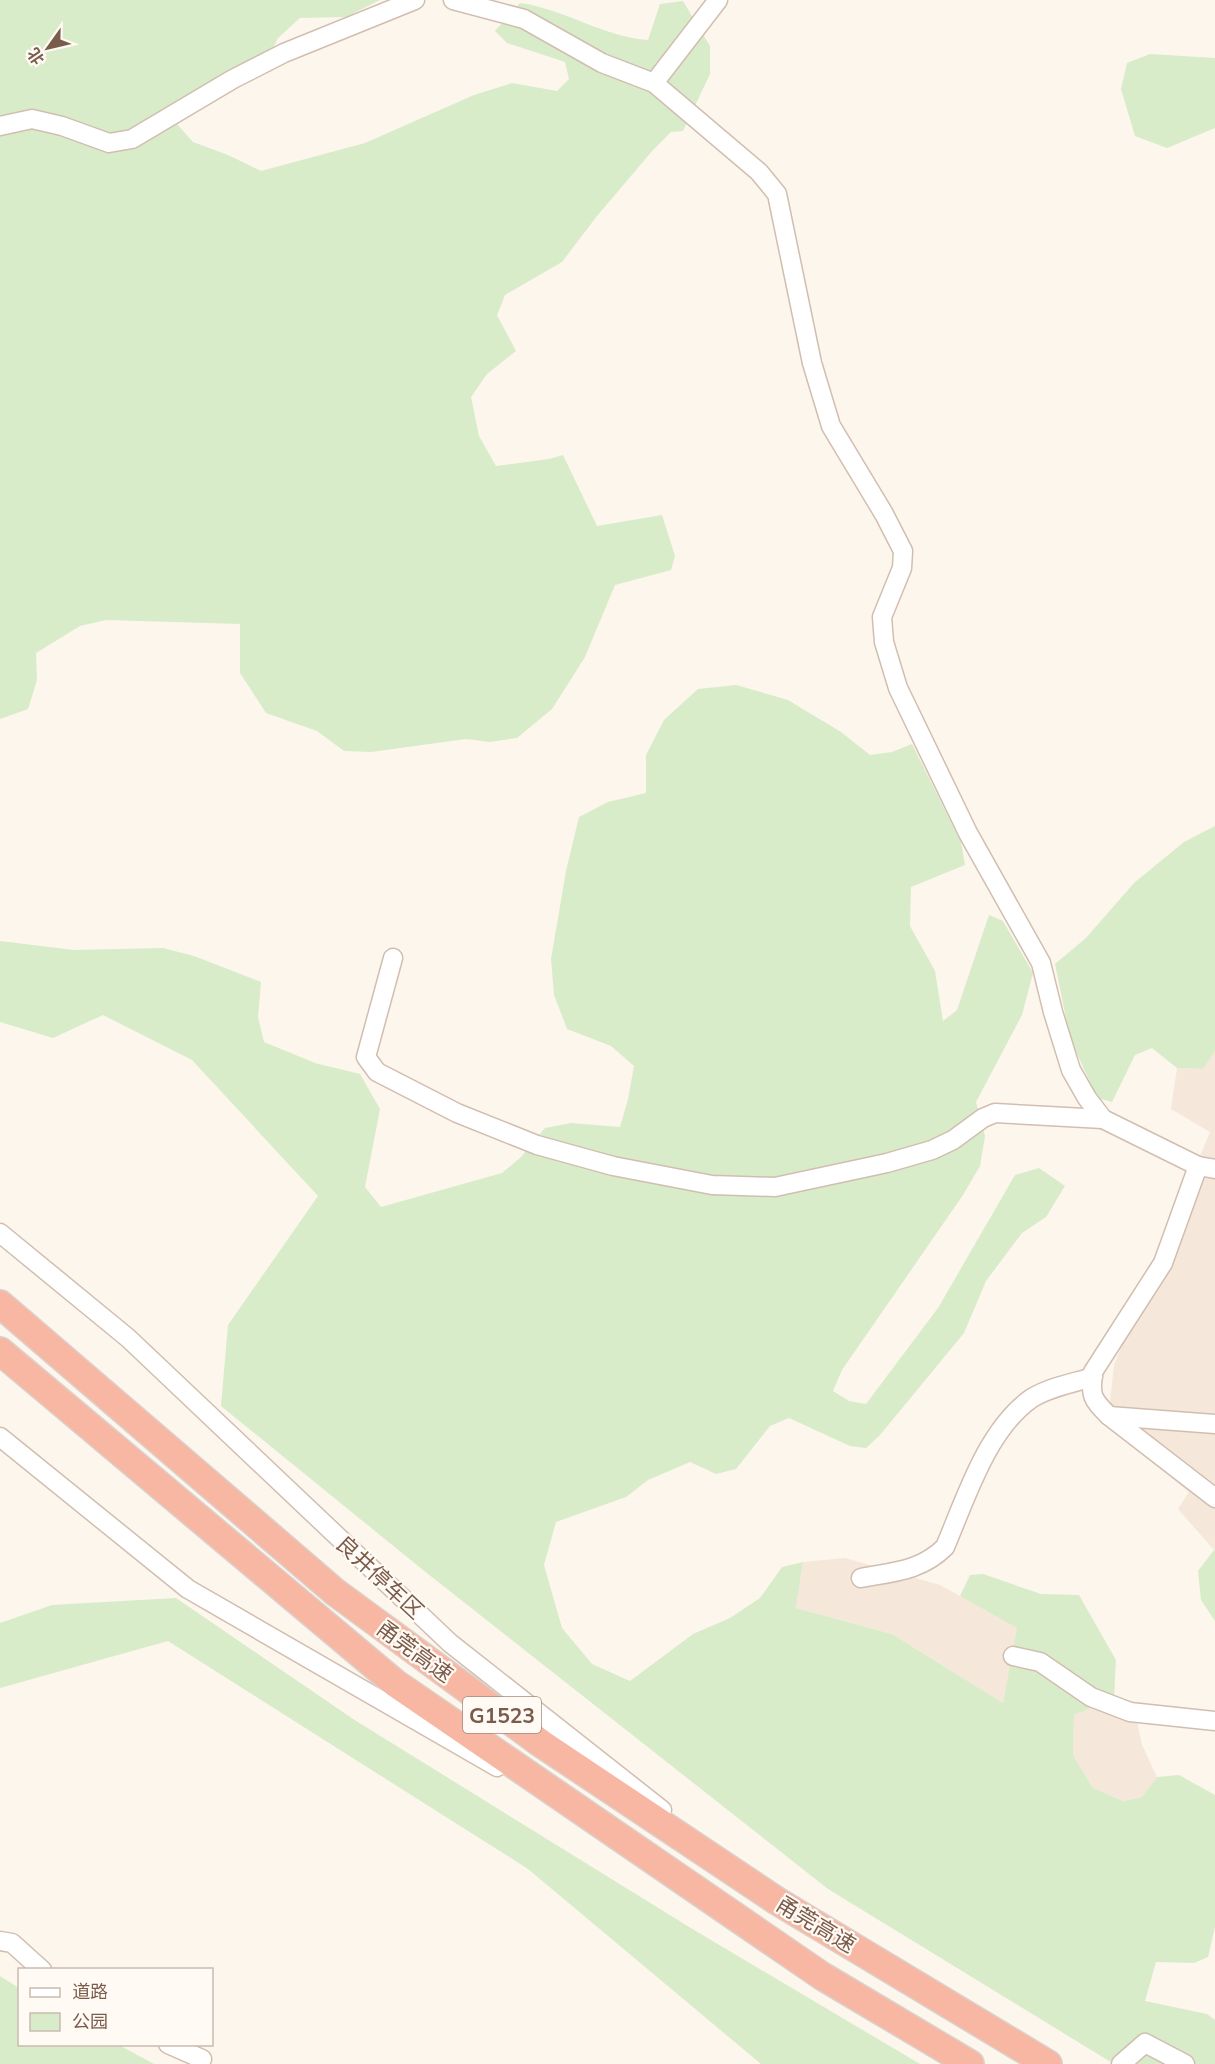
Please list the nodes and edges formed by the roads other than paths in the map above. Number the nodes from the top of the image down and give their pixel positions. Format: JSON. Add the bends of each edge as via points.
{"nodes":[{"id":1,"x":415,"y":0,"type":"edge"},
{"id":2,"x":453,"y":0,"type":"edge"},
{"id":3,"x":718,"y":0,"type":"edge"},
{"id":4,"x":654,"y":83,"type":"junction"},
{"id":5,"x":0,"y":126,"type":"edge"},
{"id":6,"x":393,"y":958,"type":"dead end"},
{"id":7,"x":1103,"y":1119,"type":"junction"},
{"id":8,"x":1206,"y":1167,"type":"edge"},
{"id":9,"x":0,"y":1233,"type":"edge"},
{"id":10,"x":0,"y":1304,"type":"edge"},
{"id":11,"x":0,"y":1351,"type":"edge"},
{"id":12,"x":1093,"y":1377,"type":"junction"},
{"id":13,"x":1109,"y":1416,"type":"junction"},
{"id":14,"x":1215,"y":1424,"type":"edge"},
{"id":15,"x":0,"y":1437,"type":"edge"},
{"id":16,"x":1215,"y":1498,"type":"edge"},
{"id":17,"x":861,"y":1578,"type":"dead end"},
{"id":18,"x":1013,"y":1656,"type":"dead end"},
{"id":19,"x":1215,"y":1721,"type":"edge"},
{"id":20,"x":620,"y":1838,"type":"junction"},
{"id":21,"x":777,"y":1900,"type":"junction"},
{"id":22,"x":0,"y":1941,"type":"edge"},
{"id":23,"x":40,"y":1968,"type":"edge"},
{"id":24,"x":173,"y":2046,"type":"edge"},
{"id":25,"x":202,"y":2059,"type":"dead end"},
{"id":26,"x":970,"y":2064,"type":"edge"},
{"id":27,"x":1048,"y":2064,"type":"edge"},
{"id":28,"x":1121,"y":2064,"type":"edge"},
{"id":29,"x":1185,"y":2064,"type":"edge"}],
"edges":[{"from":1,"to":5,"type":"street","via":[[284,53],[132,139],[109,143],[32,119]]},
{"from":2,"to":4,"type":"street","via":[[524,19],[602,63]]},
{"from":3,"to":4,"type":"street"},
{"from":4,"to":7,"type":"street","via":[[759,172],[777,194],[812,363],[831,426],[903,551],[902,568],[882,617],[884,642],[898,688],[968,833],[1041,963],[1071,1070]]},
{"from":6,"to":7,"type":"street","via":[[366,1057],[377,1072],[457,1113],[537,1145],[613,1166],[712,1185],[775,1187],[932,1150],[995,1113]]},
{"from":7,"to":8,"type":"street"},
{"from":8,"to":12,"type":"street","via":[[1164,1263]]},
{"from":9,"to":21,"type":"street","name":"良井停车区","via":[[128,1338],[450,1643]]},
{"from":10,"to":21,"type":"highway","name":"甬莞高速","number":"G1523","via":[[335,1592],[539,1742]]},
{"from":11,"to":20,"type":"highway","name":"甬莞高速","number":"G1523","via":[[395,1683]]},
{"from":12,"to":13,"type":"street","via":[[1094,1401]]},
{"from":12,"to":17,"type":"street","via":[[1032,1399],[998,1433],[945,1546],[936,1556],[914,1568]]},
{"from":13,"to":14,"type":"street"},
{"from":13,"to":16,"type":"street"},
{"from":15,"to":20,"type":"street","via":[[188,1589]]},
{"from":18,"to":19,"type":"street","via":[[1040,1662],[1091,1697],[1130,1712]]},
{"from":20,"to":26,"type":"highway","name":"甬莞高速","number":"G1523","via":[[822,1977]]},
{"from":21,"to":27,"type":"highway","name":"甬莞高速","number":"G1523"},
{"from":22,"to":23,"type":"street","via":[[12,1943]]},
{"from":24,"to":25,"type":"street"},
{"from":28,"to":29,"type":"street","via":[[1145,2043]]}]}
